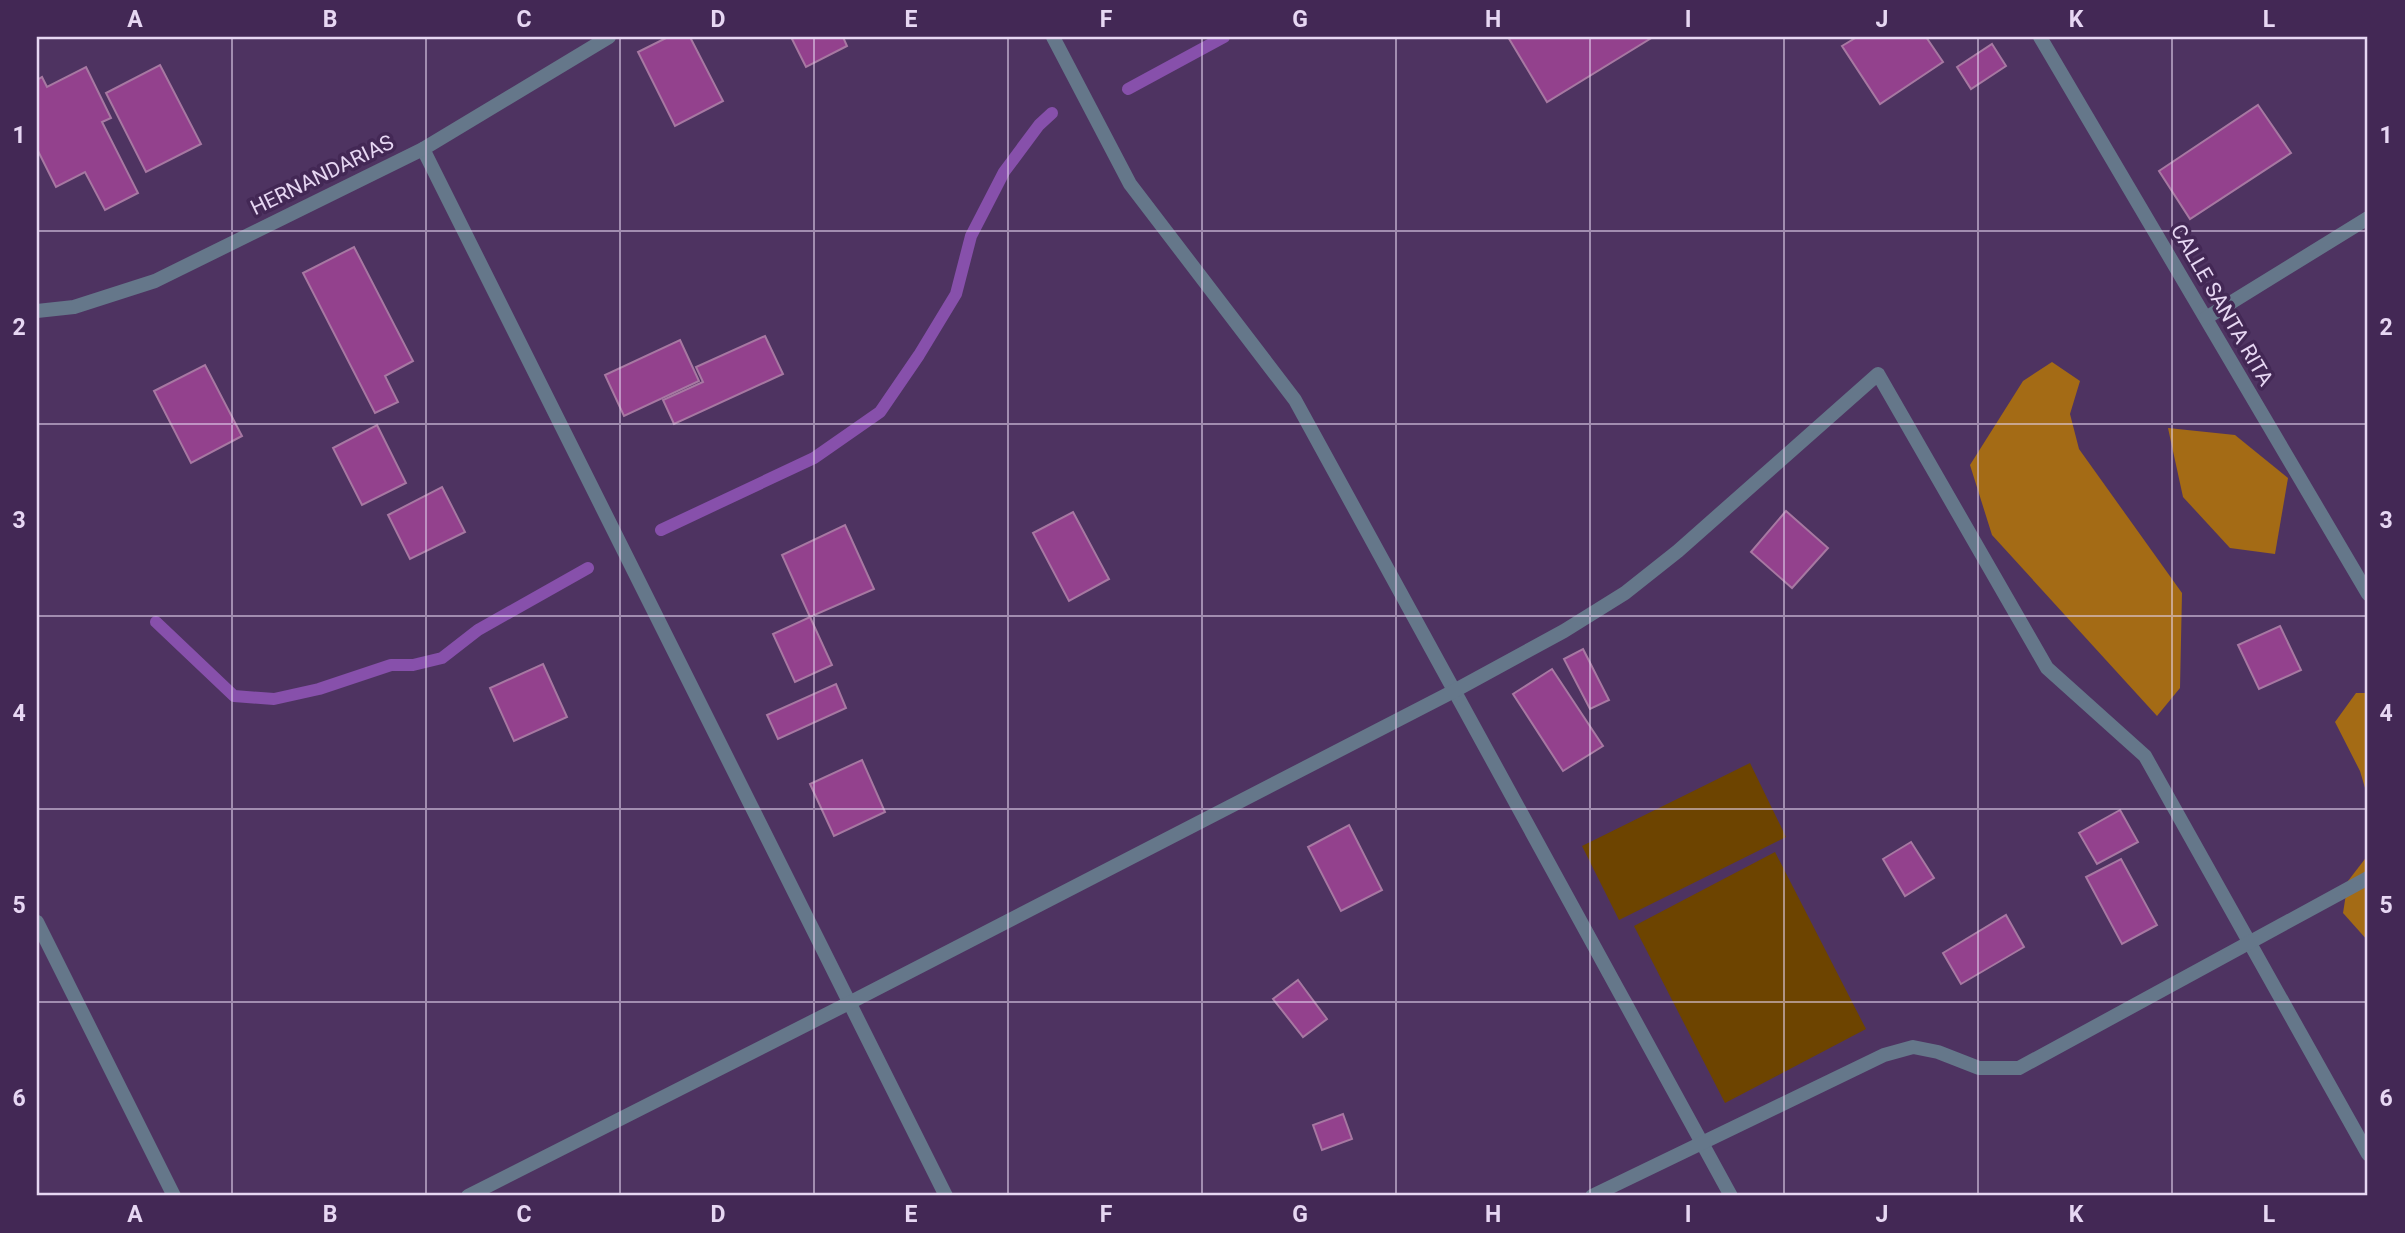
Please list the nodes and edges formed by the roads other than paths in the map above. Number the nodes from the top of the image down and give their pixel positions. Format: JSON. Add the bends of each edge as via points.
{"nodes":[{"id":1,"x":609,"y":37,"type":"edge"},
{"id":2,"x":1054,"y":37,"type":"edge"},
{"id":3,"x":2040,"y":37,"type":"edge"},
{"id":4,"x":423,"y":149,"type":"junction"},
{"id":5,"x":2368,"y":218,"type":"edge"},
{"id":6,"x":37,"y":311,"type":"edge"},
{"id":7,"x":2206,"y":318,"type":"junction"},
{"id":8,"x":2368,"y":594,"type":"edge"},
{"id":9,"x":1454,"y":691,"type":"junction"},
{"id":10,"x":2368,"y":878,"type":"edge"},
{"id":11,"x":37,"y":922,"type":"edge"},
{"id":12,"x":2250,"y":943,"type":"junction"},
{"id":13,"x":849,"y":1003,"type":"junction"},
{"id":14,"x":1702,"y":1143,"type":"junction"},
{"id":15,"x":2368,"y":1154,"type":"edge"},
{"id":16,"x":174,"y":1196,"type":"edge"},
{"id":17,"x":468,"y":1196,"type":"edge"},
{"id":18,"x":946,"y":1196,"type":"edge"},
{"id":19,"x":1592,"y":1196,"type":"edge"},
{"id":20,"x":1731,"y":1196,"type":"edge"}],
"edges":[{"from":1,"to":4,"type":"street","name":"HERNANDARIAS"},
{"from":2,"to":9,"type":"street","via":[[1130,184],[1295,400]]},
{"from":3,"to":7,"type":"street","name":"CALLE SANTA RITA"},
{"from":4,"to":6,"type":"street","name":"HERNANDARIAS","via":[[155,281],[74,307]]},
{"from":4,"to":13,"type":"street"},
{"from":5,"to":7,"type":"street"},
{"from":7,"to":8,"type":"street","name":"CALLE SANTA RITA"},
{"from":9,"to":12,"type":"street","via":[[1625,593],[1878,374],[2047,668],[2145,755]]},
{"from":9,"to":13,"type":"street"},
{"from":9,"to":14,"type":"street"},
{"from":10,"to":12,"type":"street"},
{"from":11,"to":16,"type":"street"},
{"from":12,"to":14,"type":"street","via":[[2019,1068],[1979,1068],[1913,1047],[1884,1055]]},
{"from":12,"to":15,"type":"street"},
{"from":13,"to":17,"type":"street"},
{"from":13,"to":18,"type":"street"},
{"from":14,"to":19,"type":"street"},
{"from":14,"to":20,"type":"street"}]}
